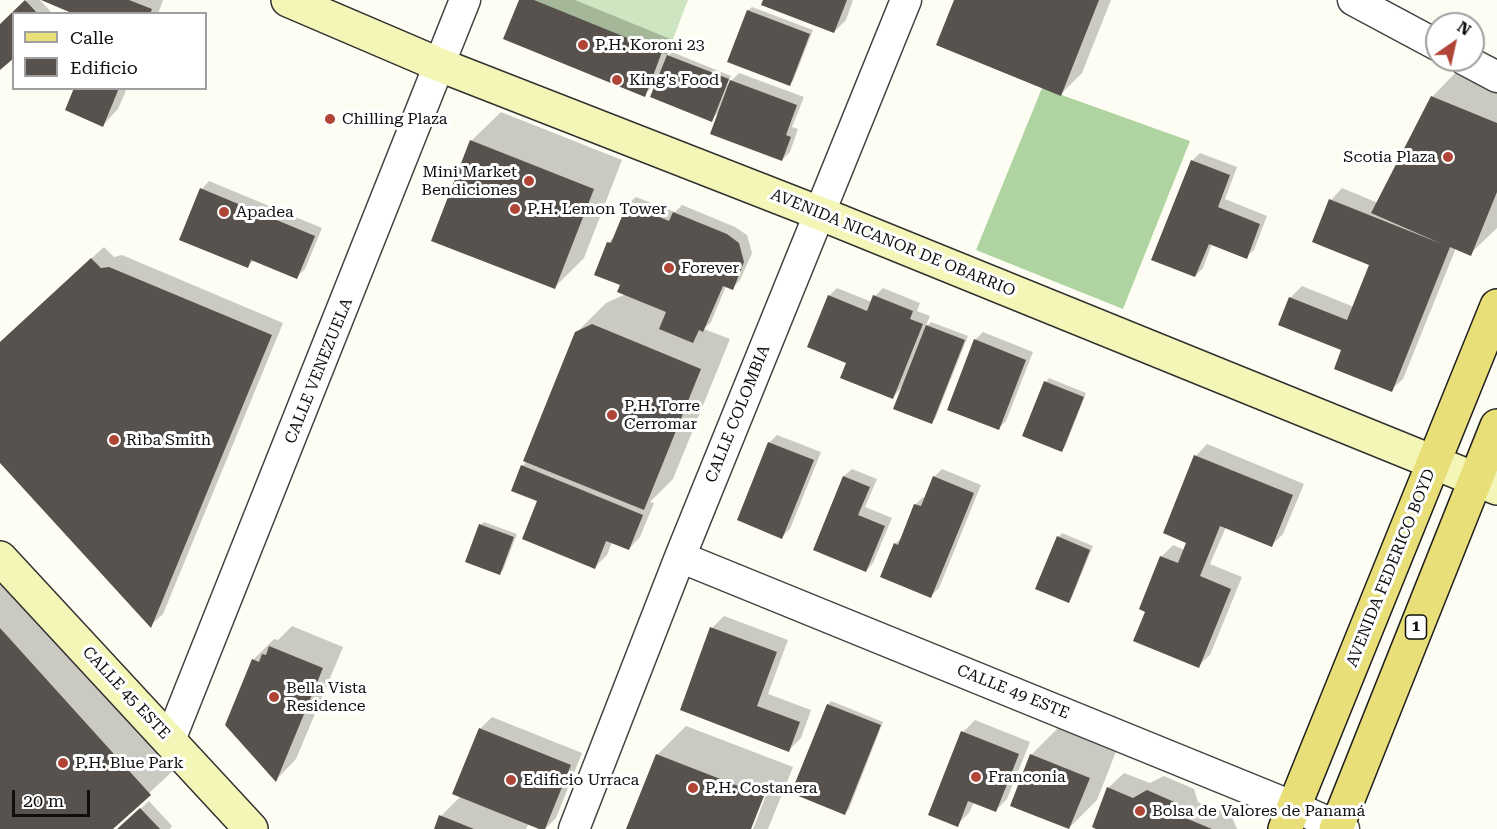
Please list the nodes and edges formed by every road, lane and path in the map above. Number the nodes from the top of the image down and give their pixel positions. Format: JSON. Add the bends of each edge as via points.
{"nodes":[{"id":1,"x":288,"y":0,"type":"edge"},
{"id":2,"x":465,"y":0,"type":"edge"},
{"id":3,"x":906,"y":0,"type":"edge"},
{"id":4,"x":1353,"y":0,"type":"edge"},
{"id":5,"x":1425,"y":39,"type":"edge"},
{"id":6,"x":440,"y":65,"type":"junction"},
{"id":7,"x":819,"y":213,"type":"junction"},
{"id":8,"x":1497,"y":306,"type":"edge"},
{"id":9,"x":1497,"y":426,"type":"edge"},
{"id":10,"x":1434,"y":462,"type":"junction"},
{"id":11,"x":1486,"y":484,"type":"edge"},
{"id":12,"x":680,"y":557,"type":"junction"},
{"id":13,"x":0,"y":558,"type":"edge"},
{"id":14,"x":170,"y":740,"type":"junction"},
{"id":15,"x":1289,"y":818,"type":"edge"},
{"id":16,"x":1339,"y":828,"type":"edge"},
{"id":17,"x":251,"y":829,"type":"edge"},
{"id":18,"x":574,"y":829,"type":"edge"}],
"edges":[{"from":1,"to":6,"type":"main road","name":"AVENIDA NICANOR DE OBARRIO"},
{"from":2,"to":6,"type":"street","name":"CALLE VENEZUELA"},
{"from":3,"to":7,"type":"street","name":"CALLE COLOMBIA"},
{"from":4,"to":5,"type":"street"},
{"from":6,"to":7,"type":"main road","name":"AVENIDA NICANOR DE OBARRIO"},
{"from":6,"to":14,"type":"street","name":"CALLE VENEZUELA"},
{"from":7,"to":10,"type":"main road","name":"AVENIDA NICANOR DE OBARRIO"},
{"from":7,"to":12,"type":"street","name":"CALLE COLOMBIA"},
{"from":8,"to":10,"type":"main road","name":"AVENIDA FEDERICO BOYD"},
{"from":9,"to":11,"type":"main road","number":"1"},
{"from":10,"to":11,"type":"main road","name":"AVENIDA NICANOR DE OBARRIO"},
{"from":10,"to":15,"type":"main road","name":"AVENIDA FEDERICO BOYD"},
{"from":11,"to":16,"type":"main road","number":"1"},
{"from":12,"to":15,"type":"street","name":"CALLE 49 ESTE"},
{"from":12,"to":18,"type":"street","name":"CALLE COLOMBIA"},
{"from":13,"to":14,"type":"main road","name":"CALLE 45 ESTE"},
{"from":14,"to":17,"type":"main road","name":"CALLE 45 ESTE"},
{"from":15,"to":16,"type":"street","name":"CALLE 49 ESTE"}]}
